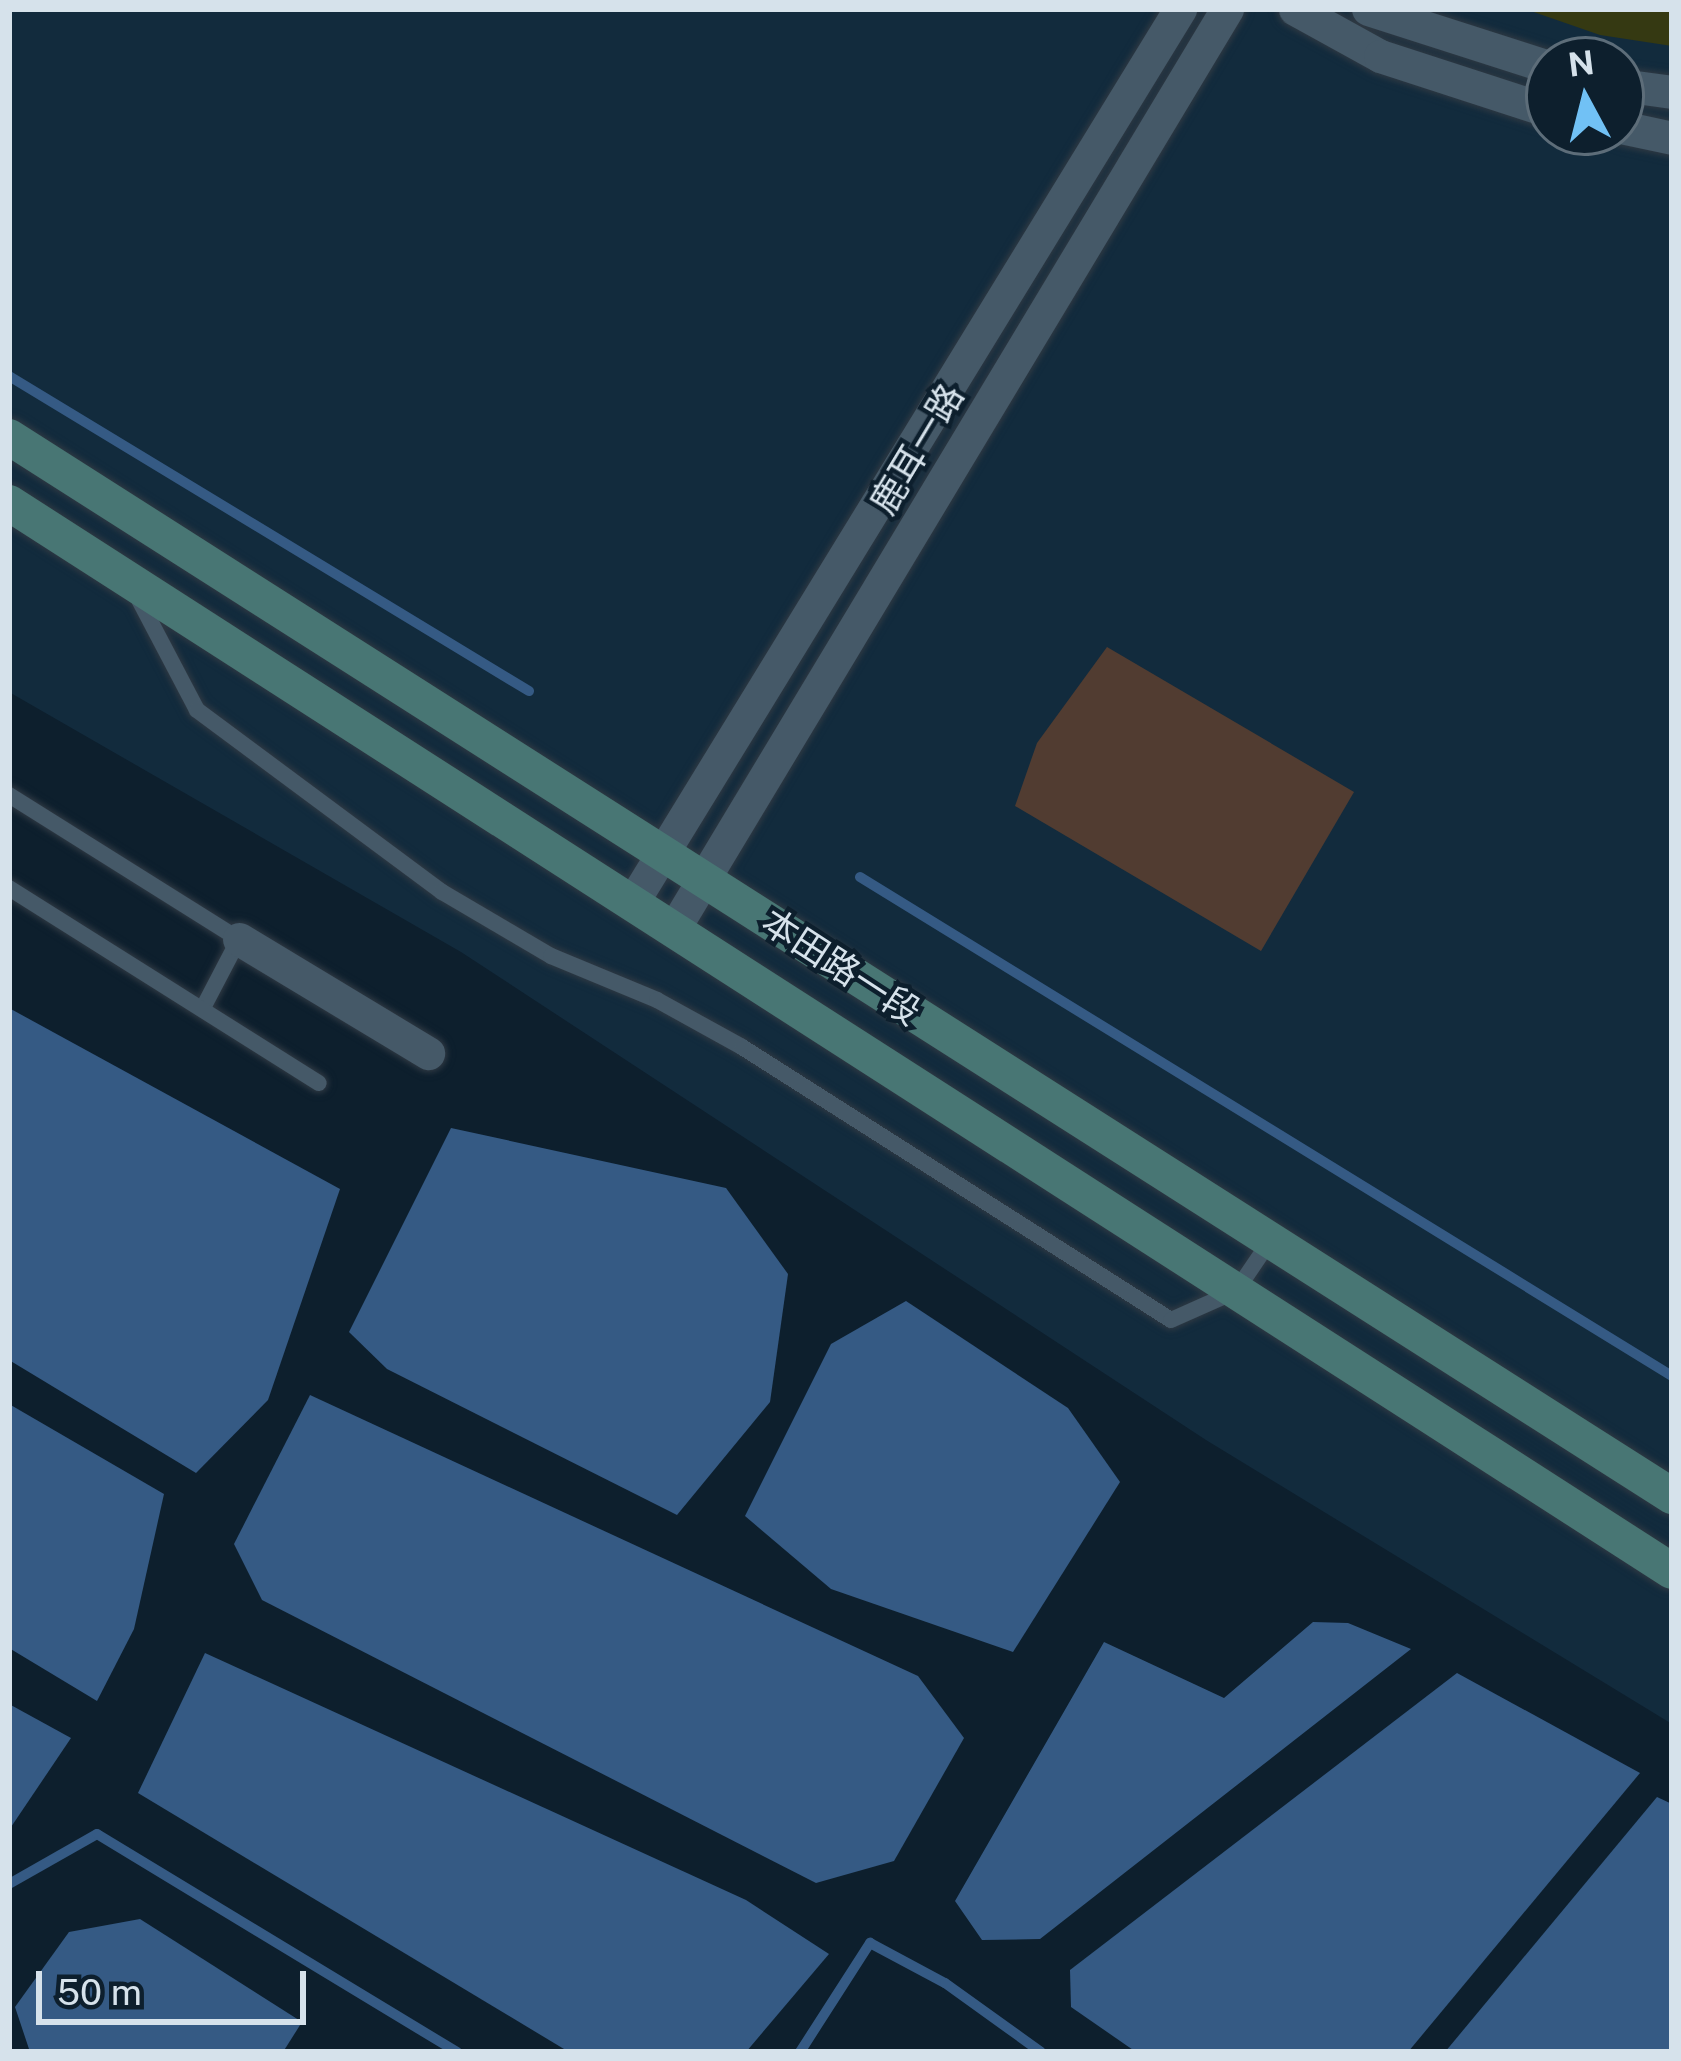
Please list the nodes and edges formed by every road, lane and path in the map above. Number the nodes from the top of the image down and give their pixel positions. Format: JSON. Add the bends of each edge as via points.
{"nodes":[{"id":1,"x":1180,"y":9,"type":"edge"},
{"id":2,"x":1227,"y":9,"type":"edge"},
{"id":3,"x":1295,"y":9,"type":"edge"},
{"id":4,"x":1368,"y":9,"type":"edge"},
{"id":5,"x":1525,"y":59,"type":"edge"},
{"id":6,"x":1525,"y":103,"type":"edge"},
{"id":7,"x":9,"y":437,"type":"edge"},
{"id":8,"x":9,"y":503,"type":"edge"},
{"id":9,"x":129,"y":580,"type":"junction"},
{"id":10,"x":9,"y":795,"type":"edge"},
{"id":11,"x":663,"y":854,"type":"junction"},
{"id":12,"x":704,"y":879,"type":"junction"},
{"id":13,"x":9,"y":888,"type":"edge"},
{"id":14,"x":632,"y":903,"type":"junction"},
{"id":15,"x":674,"y":930,"type":"junction"},
{"id":16,"x":239,"y":940,"type":"junction"},
{"id":17,"x":204,"y":1006,"type":"junction"},
{"id":18,"x":428,"y":1053,"type":"dead end"},
{"id":19,"x":320,"y":1083,"type":"dead end"},
{"id":20,"x":1270,"y":1241,"type":"junction"},
{"id":21,"x":1236,"y":1291,"type":"junction"},
{"id":22,"x":1672,"y":1496,"type":"edge"},
{"id":23,"x":1672,"y":1571,"type":"edge"}],
"edges":[{"from":1,"to":11,"type":"street","name":"鹿耳一路"},
{"from":2,"to":12,"type":"street","name":"鹿耳一路"},
{"from":3,"to":6,"type":"street","via":[[1381,56]]},
{"from":4,"to":5,"type":"street"},
{"from":7,"to":11,"type":"street","name":"本田路一段"},
{"from":8,"to":9,"type":"street","name":"本田路一段"},
{"from":9,"to":14,"type":"street","name":"本田路一段"},
{"from":9,"to":21,"type":"lane","name":"本田路一段","via":[[197,710],[442,892],[551,956],[742,1047],[1172,1320]]},
{"from":10,"to":16,"type":"lane"},
{"from":11,"to":12,"type":"street","name":"本田路一段"},
{"from":11,"to":14,"type":"street","name":"鹿耳一路"},
{"from":12,"to":15,"type":"street","name":"鹿耳一路"},
{"from":12,"to":20,"type":"street","name":"本田路一段"},
{"from":13,"to":17,"type":"lane"},
{"from":14,"to":15,"type":"street","name":"本田路一段"},
{"from":15,"to":21,"type":"street","name":"本田路一段"},
{"from":16,"to":17,"type":"lane"},
{"from":16,"to":18,"type":"street"},
{"from":17,"to":19,"type":"lane"},
{"from":20,"to":21,"type":"lane"},
{"from":20,"to":22,"type":"street","name":"本田路一段"},
{"from":21,"to":23,"type":"street","name":"本田路一段"}]}
